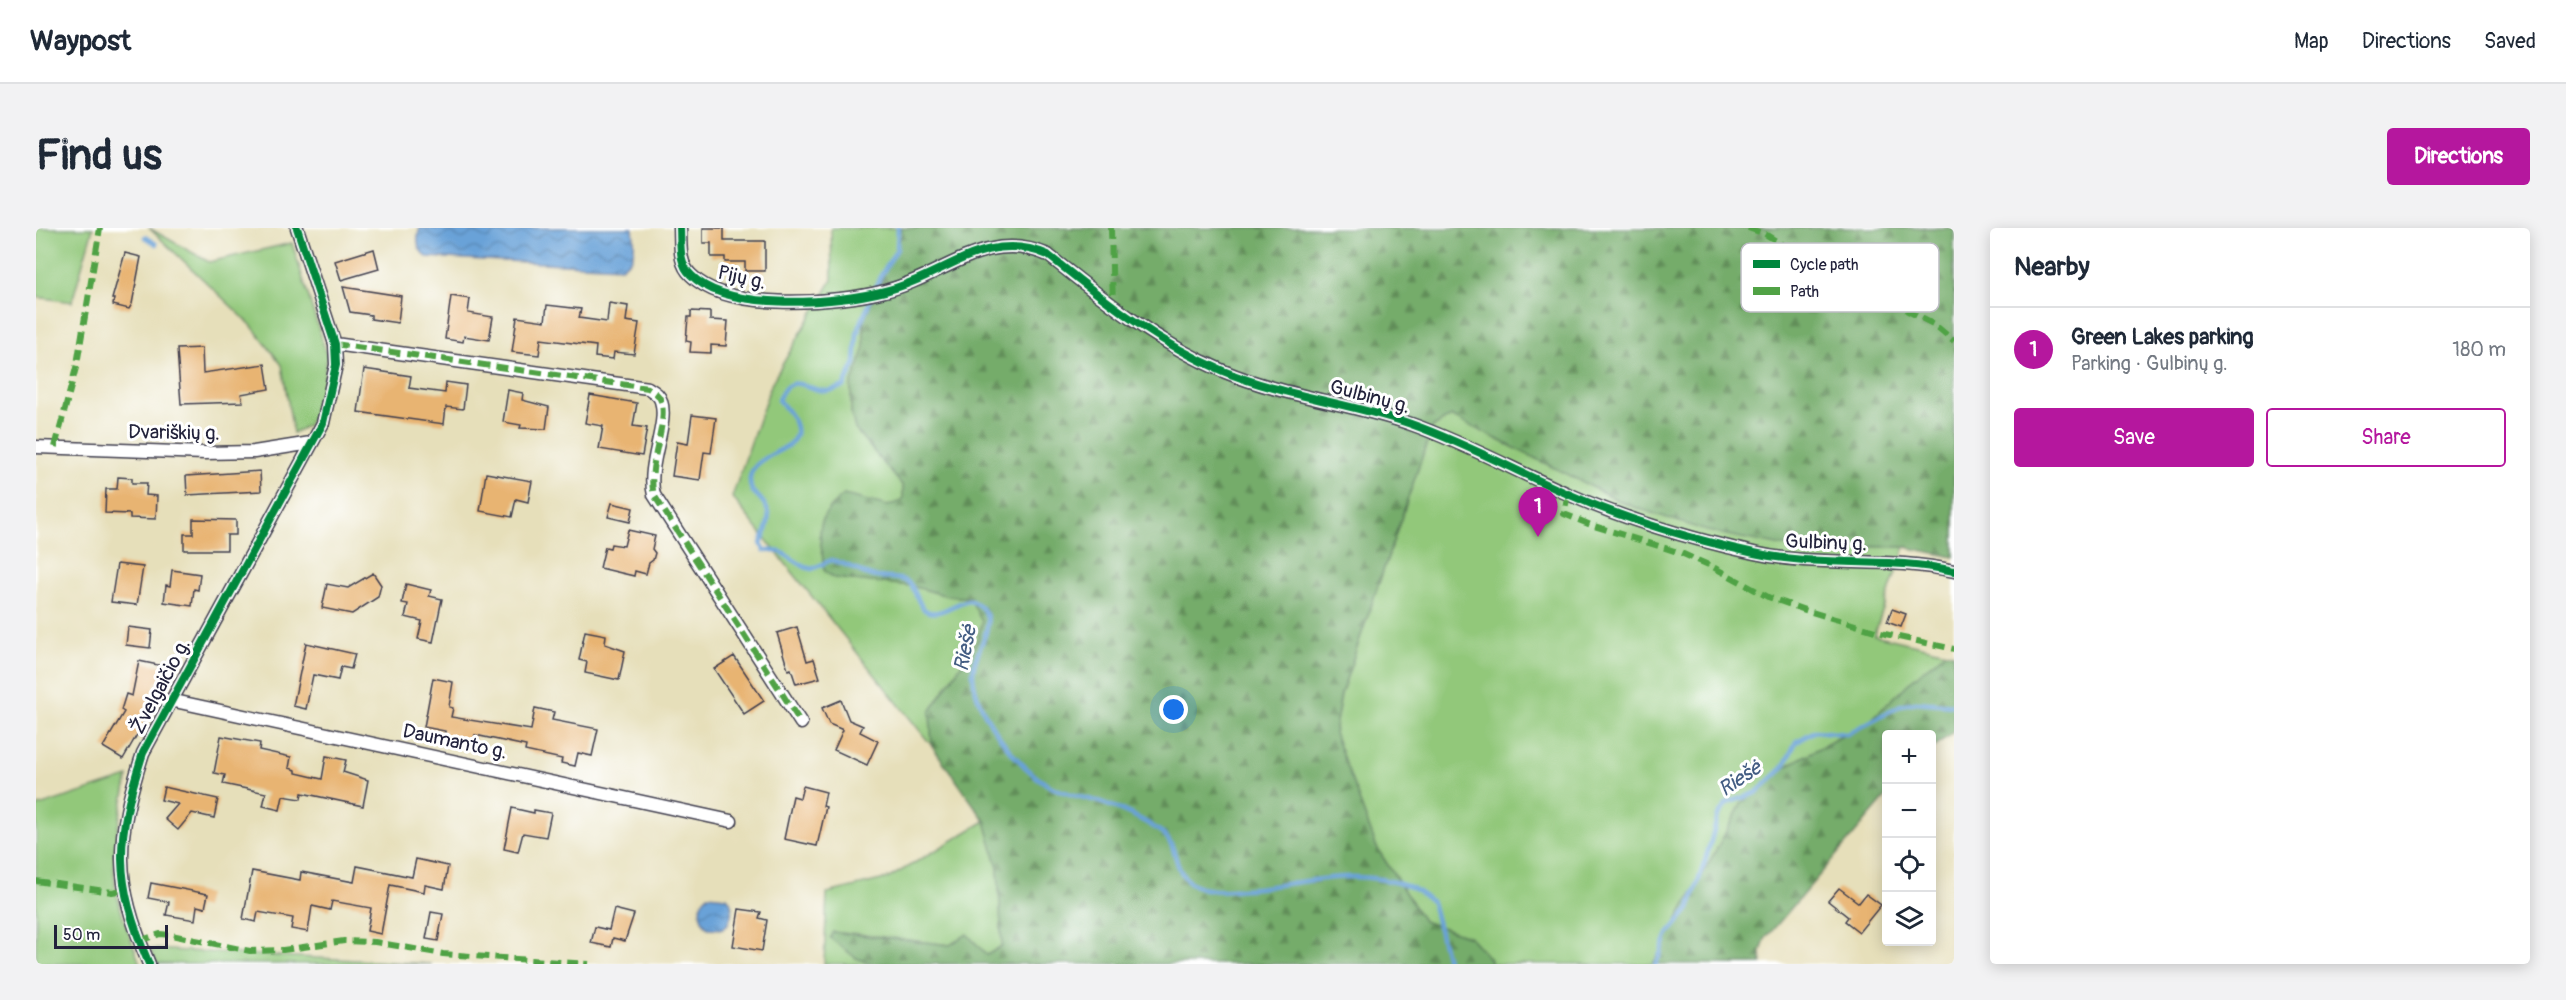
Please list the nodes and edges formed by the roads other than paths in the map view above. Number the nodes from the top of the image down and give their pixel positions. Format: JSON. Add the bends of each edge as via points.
{"nodes":[{"id":1,"x":297,"y":228,"type":"edge"},
{"id":2,"x":680,"y":228,"type":"edge"},
{"id":3,"x":838,"y":298,"type":"joint"},
{"id":4,"x":335,"y":344,"type":"junction"},
{"id":5,"x":311,"y":443,"type":"junction"},
{"id":6,"x":36,"y":447,"type":"edge"},
{"id":7,"x":1954,"y":571,"type":"edge"},
{"id":8,"x":170,"y":700,"type":"junction"},
{"id":9,"x":801,"y":723,"type":"dead end"},
{"id":10,"x":731,"y":821,"type":"dead end"},
{"id":11,"x":149,"y":964,"type":"edge"}],
"edges":[{"from":1,"to":4,"type":"street","name":"Žvelgaičio g."},
{"from":2,"to":3,"type":"street","name":"Pijų g.","via":[[684,266],[700,283],[720,292],[790,302]]},
{"from":3,"to":7,"type":"street","name":"Gulbinų g.","via":[[886,291],[991,248],[1029,247],[1048,255],[1159,339],[1223,371],[1411,424],[1575,497],[1653,526],[1782,558],[1908,563]]},
{"from":4,"to":5,"type":"street","name":"Žvelgaičio g.","via":[[336,365],[323,423]]},
{"from":4,"to":9,"type":"street","via":[[648,388],[657,394],[663,411],[652,474],[654,495]]},
{"from":5,"to":6,"type":"street","name":"Dvariškių g.","via":[[254,452],[205,453]]},
{"from":5,"to":8,"type":"street","name":"Žvelgaičio g."},
{"from":8,"to":10,"type":"street","name":"Daumanto g."},
{"from":8,"to":11,"type":"street","name":"Žvelgaičio g.","via":[[143,753],[127,802],[121,841],[124,890]]}]}
